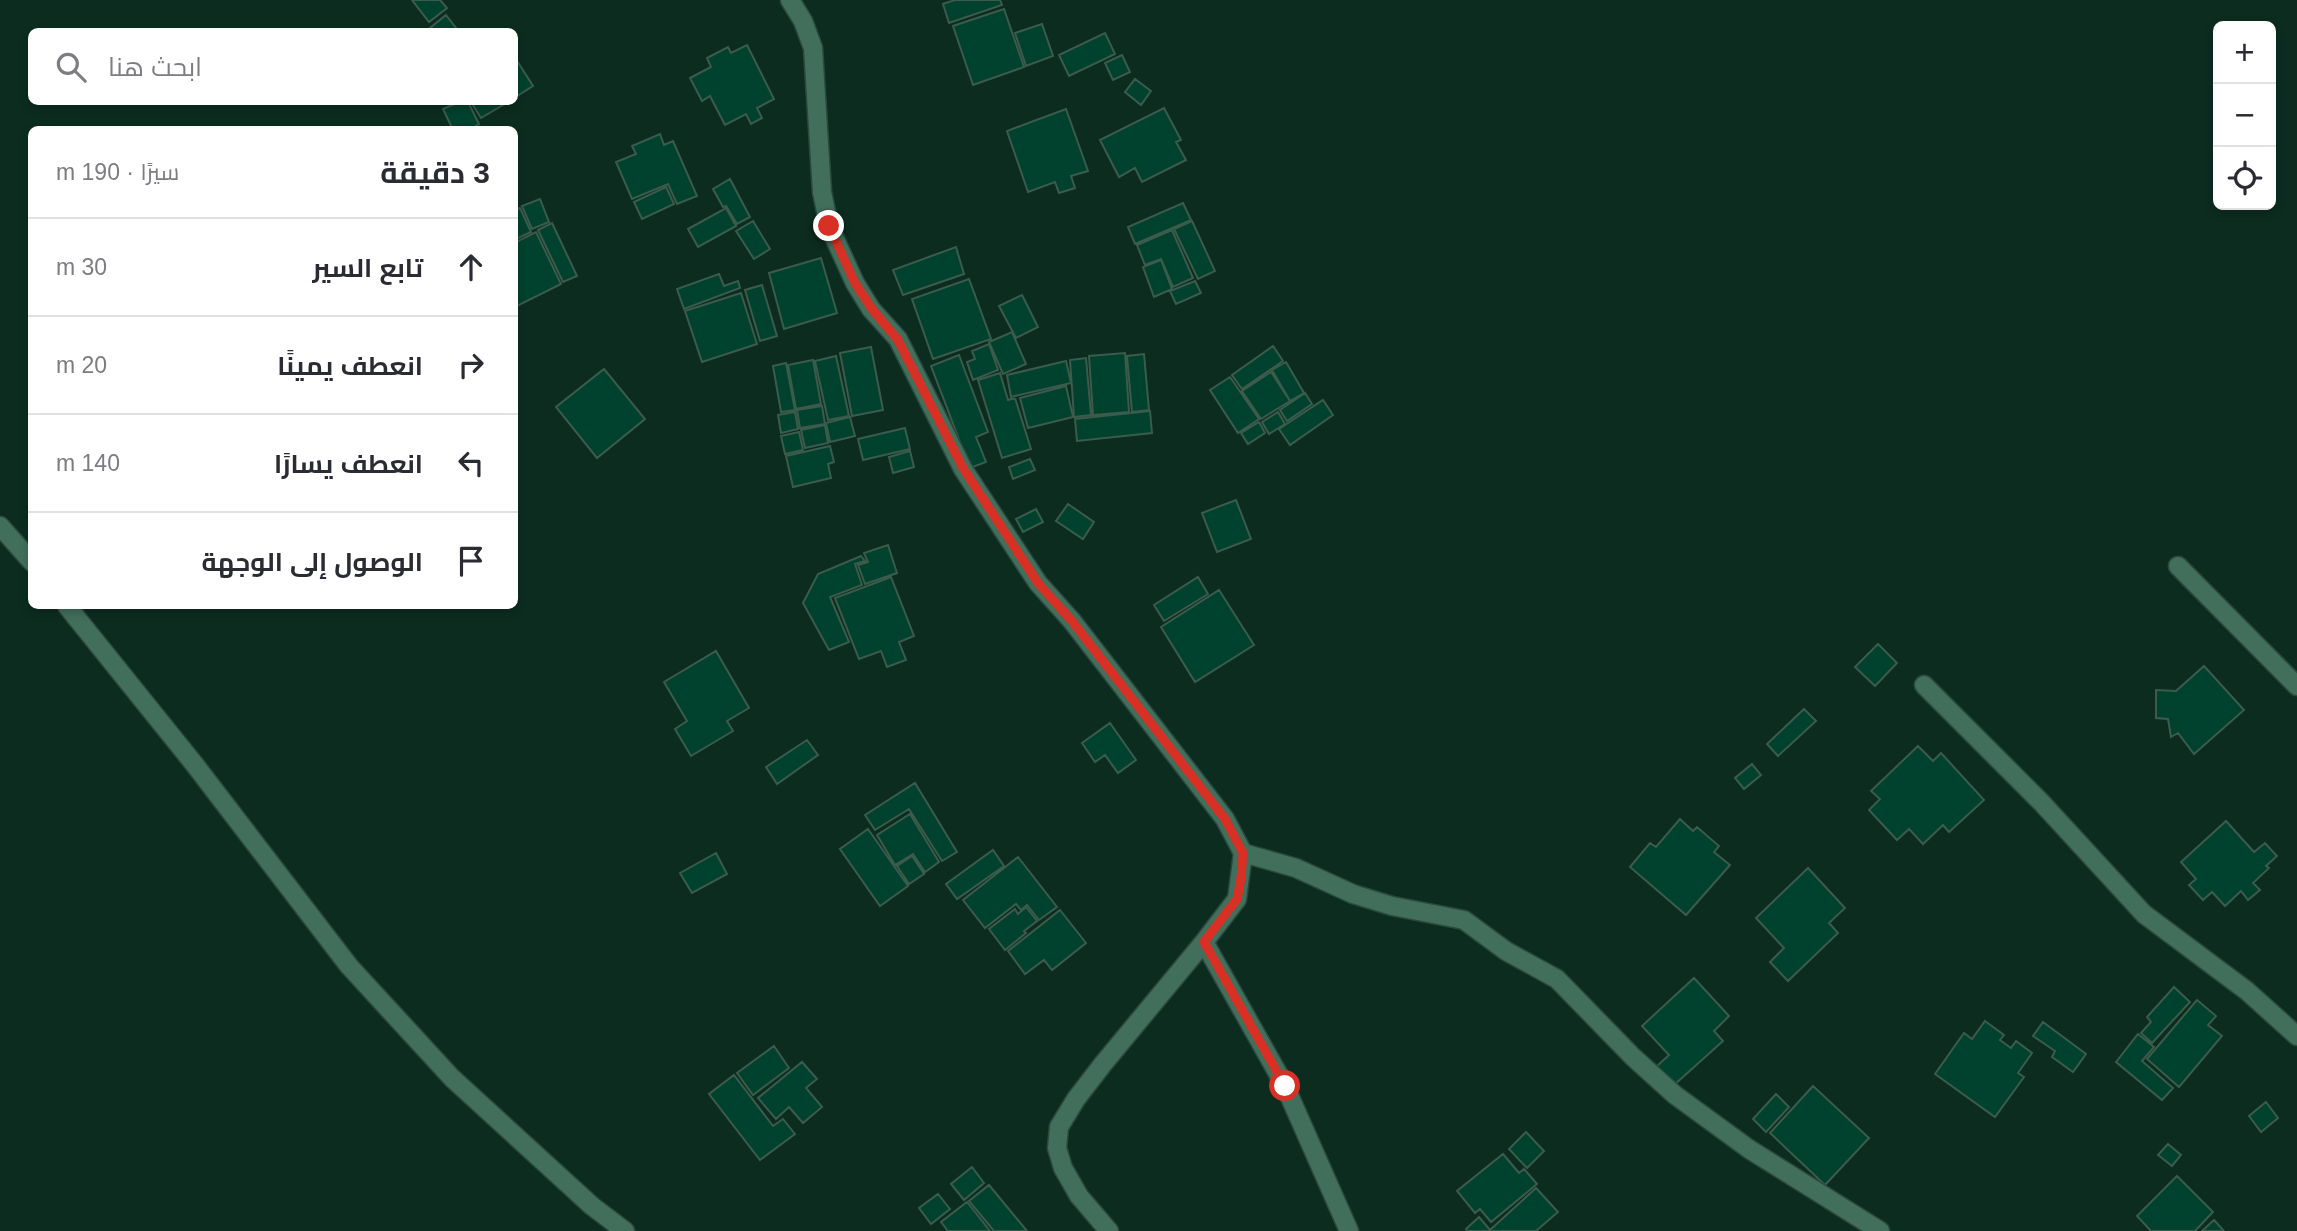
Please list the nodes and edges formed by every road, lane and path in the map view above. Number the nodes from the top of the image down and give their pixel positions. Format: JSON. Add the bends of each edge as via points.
{"nodes":[{"id":1,"x":790,"y":0,"type":"edge"},
{"id":2,"x":0,"y":526,"type":"edge"},
{"id":3,"x":28,"y":558,"type":"edge"},
{"id":4,"x":2178,"y":566,"type":"dead end"},
{"id":5,"x":68,"y":609,"type":"edge"},
{"id":6,"x":1924,"y":685,"type":"dead end"},
{"id":7,"x":2297,"y":686,"type":"edge"},
{"id":8,"x":1243,"y":853,"type":"junction"},
{"id":9,"x":1204,"y":942,"type":"junction"},
{"id":10,"x":2297,"y":1036,"type":"edge"},
{"id":11,"x":625,"y":1231,"type":"edge"},
{"id":12,"x":1108,"y":1231,"type":"edge"},
{"id":13,"x":1349,"y":1231,"type":"edge"},
{"id":14,"x":1880,"y":1231,"type":"edge"}],
"edges":[{"from":1,"to":8,"type":"street","via":[[813,48],[822,192],[829,226],[855,283],[898,340],[963,468],[1038,583],[1217,809]]},
{"from":2,"to":3,"type":"street"},
{"from":4,"to":7,"type":"street"},
{"from":5,"to":11,"type":"street","via":[[349,966],[453,1078]]},
{"from":6,"to":10,"type":"street","via":[[2144,914],[2247,991]]},
{"from":8,"to":9,"type":"street","via":[[1237,899]]},
{"from":8,"to":14,"type":"street","via":[[1296,868],[1392,906],[1464,920],[1506,951],[1557,979],[1675,1095],[1749,1149]]},
{"from":9,"to":12,"type":"street","via":[[1103,1064],[1059,1127],[1057,1148],[1063,1168]]},
{"from":9,"to":13,"type":"street","via":[[1285,1086]]}]}
